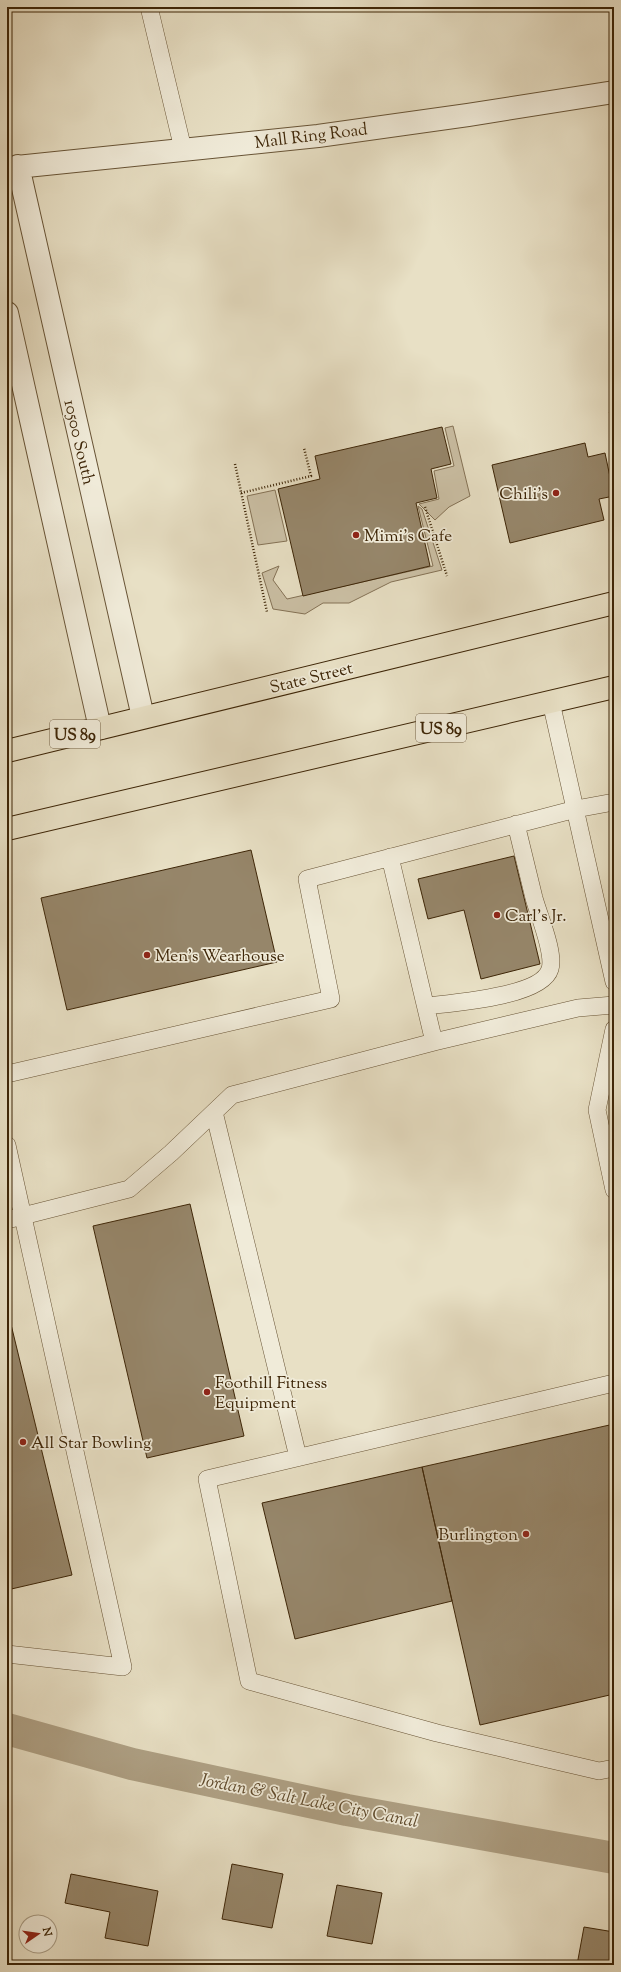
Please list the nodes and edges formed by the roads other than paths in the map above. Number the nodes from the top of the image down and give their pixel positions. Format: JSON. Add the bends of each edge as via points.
{"nodes":[{"id":1,"x":149,"y":7,"type":"edge"},
{"id":2,"x":614,"y":92,"type":"edge"},
{"id":3,"x":183,"y":149,"type":"junction"},
{"id":4,"x":12,"y":167,"type":"edge"},
{"id":5,"x":7,"y":313,"type":"edge"},
{"id":6,"x":614,"y":603,"type":"edge"},
{"id":7,"x":614,"y":687,"type":"edge"},
{"id":8,"x":551,"y":702,"type":"junction"},
{"id":9,"x":143,"y":717,"type":"junction"},
{"id":10,"x":100,"y":728,"type":"junction"},
{"id":11,"x":7,"y":751,"type":"edge"},
{"id":12,"x":614,"y":802,"type":"edge"},
{"id":13,"x":576,"y":809,"type":"junction"},
{"id":14,"x":516,"y":824,"type":"junction"},
{"id":15,"x":7,"y":829,"type":"edge"},
{"id":16,"x":390,"y":857,"type":"junction"},
{"id":17,"x":614,"y":982,"type":"edge"},
{"id":18,"x":614,"y":1005,"type":"edge"},
{"id":19,"x":426,"y":1006,"type":"junction"},
{"id":20,"x":614,"y":1028,"type":"edge"},
{"id":21,"x":434,"y":1042,"type":"junction"},
{"id":22,"x":7,"y":1074,"type":"edge"},
{"id":23,"x":214,"y":1112,"type":"junction"},
{"id":24,"x":7,"y":1145,"type":"edge"},
{"id":25,"x":614,"y":1190,"type":"edge"},
{"id":26,"x":23,"y":1216,"type":"junction"},
{"id":27,"x":7,"y":1220,"type":"edge"},
{"id":28,"x":614,"y":1383,"type":"edge"},
{"id":29,"x":298,"y":1457,"type":"junction"},
{"id":30,"x":7,"y":1654,"type":"edge"},
{"id":31,"x":614,"y":1768,"type":"edge"}],
"edges":[{"from":1,"to":3,"type":"lane"},
{"from":2,"to":3,"type":"street","name":"Mall Ring Road","via":[[318,136]]},
{"from":3,"to":4,"type":"street","name":"Mall Ring Road"},
{"from":4,"to":9,"type":"street","name":"10500 South"},
{"from":5,"to":10,"type":"street"},
{"from":6,"to":9,"type":"main road","name":"State Street","number":"US 89"},
{"from":7,"to":8,"type":"main road","number":"US 89"},
{"from":8,"to":13,"type":"lane"},
{"from":8,"to":15,"type":"main road","number":"US 89"},
{"from":9,"to":10,"type":"main road","name":"State Street","number":"US 89"},
{"from":10,"to":11,"type":"main road","name":"State Street","number":"US 89"},
{"from":12,"to":13,"type":"lane"},
{"from":13,"to":14,"type":"lane"},
{"from":13,"to":17,"type":"lane"},
{"from":14,"to":16,"type":"lane"},
{"from":14,"to":19,"type":"lane","via":[[534,899],[546,935],[551,960],[550,970],[545,977],[527,989],[486,999]]},
{"from":16,"to":19,"type":"lane"},
{"from":16,"to":22,"type":"lane","via":[[307,879],[331,999]]},
{"from":18,"to":21,"type":"lane","via":[[578,1008]]},
{"from":19,"to":21,"type":"lane"},
{"from":20,"to":25,"type":"lane","via":[[597,1110]]},
{"from":21,"to":23,"type":"lane","via":[[232,1095]]},
{"from":23,"to":26,"type":"lane","via":[[129,1189]]},
{"from":23,"to":29,"type":"lane"},
{"from":24,"to":26,"type":"lane"},
{"from":26,"to":27,"type":"lane"},
{"from":26,"to":30,"type":"lane","via":[[123,1667]]},
{"from":28,"to":29,"type":"lane"},
{"from":29,"to":31,"type":"lane","via":[[207,1479],[249,1681],[437,1733],[599,1771]]}]}
